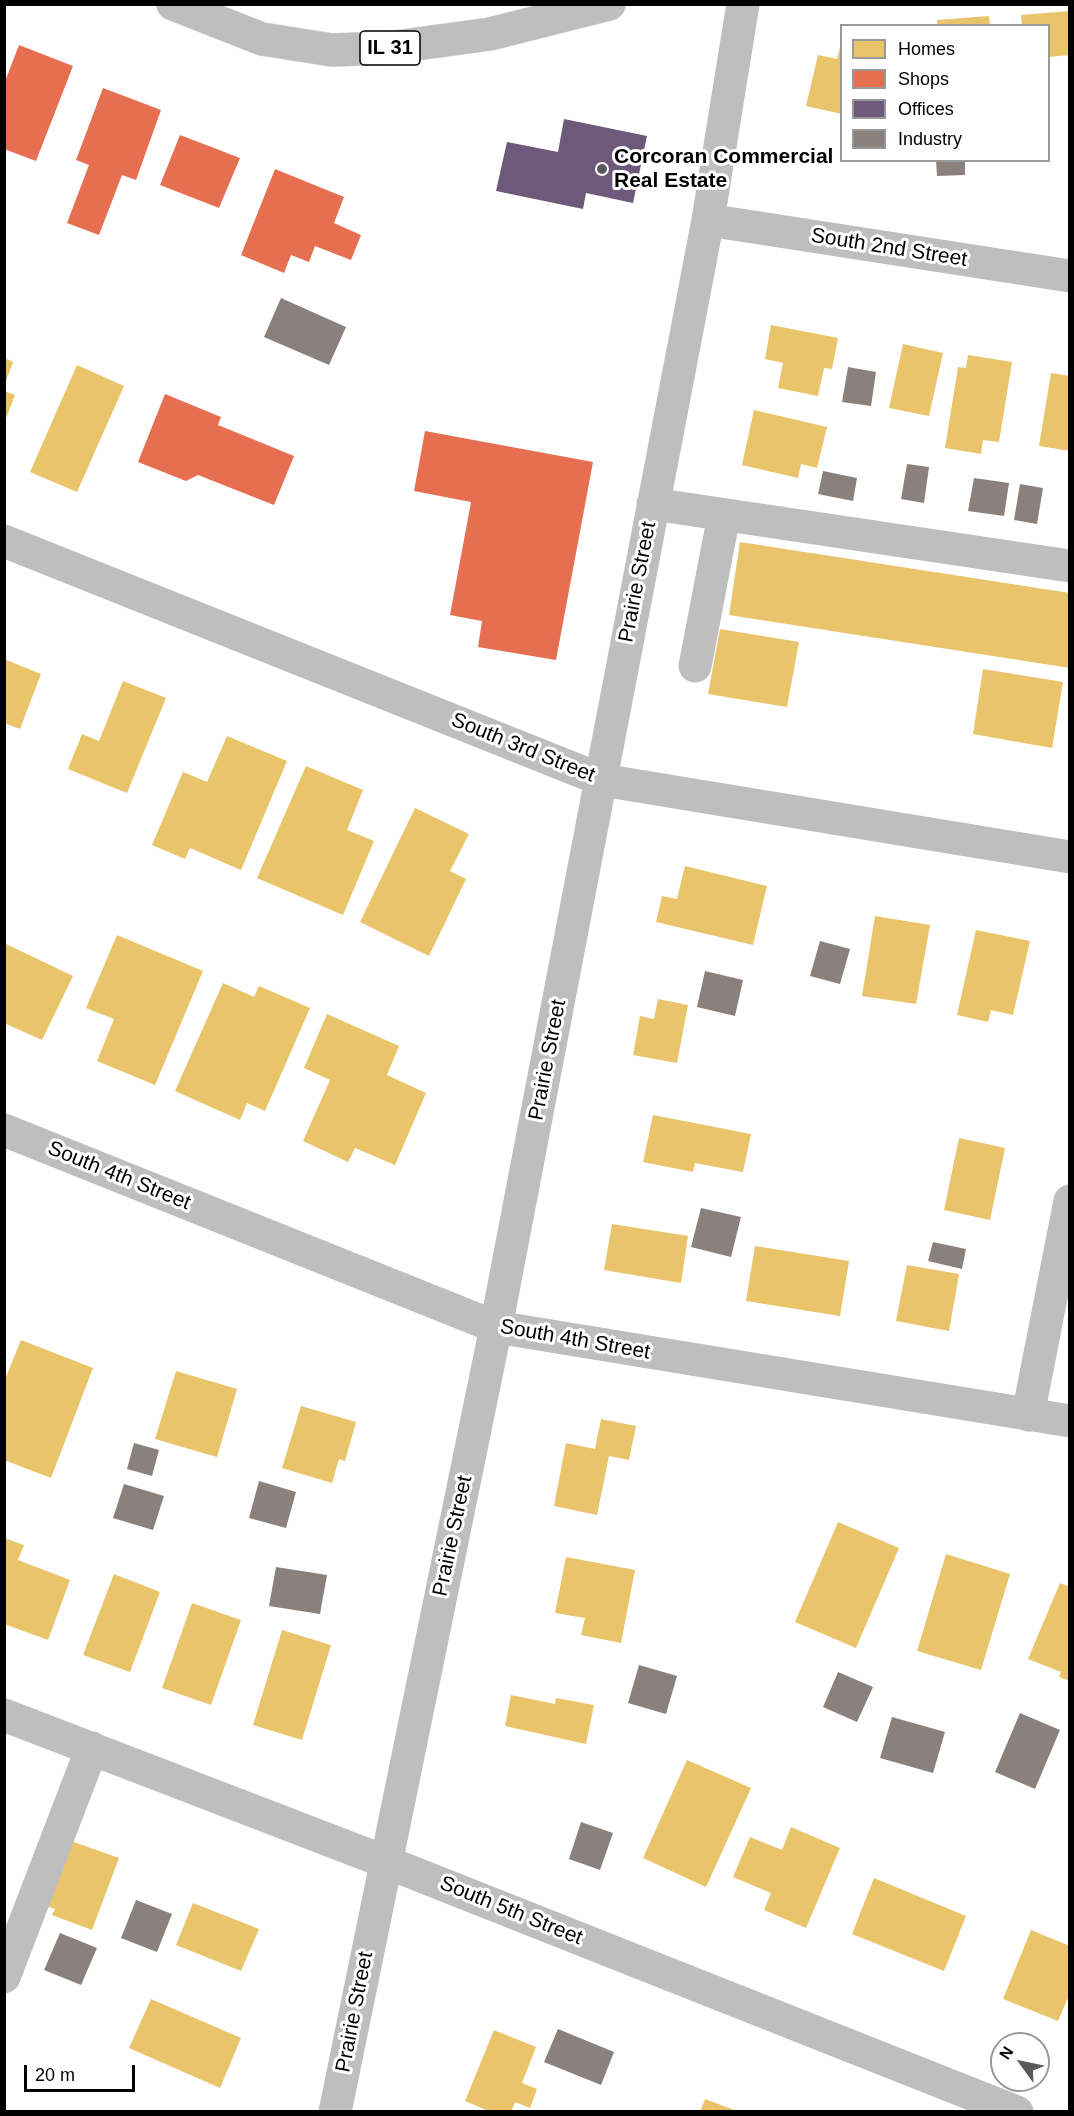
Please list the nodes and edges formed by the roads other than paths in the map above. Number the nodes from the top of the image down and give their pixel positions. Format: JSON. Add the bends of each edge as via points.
{"nodes":[{"id":1,"x":173,"y":4,"type":"edge"},
{"id":2,"x":609,"y":4,"type":"edge"},
{"id":3,"x":743,"y":4,"type":"edge"},
{"id":4,"x":708,"y":219,"type":"junction"},
{"id":5,"x":1070,"y":276,"type":"edge"},
{"id":6,"x":653,"y":504,"type":"junction"},
{"id":7,"x":724,"y":515,"type":"junction"},
{"id":8,"x":4,"y":541,"type":"edge"},
{"id":9,"x":1070,"y":566,"type":"edge"},
{"id":10,"x":695,"y":666,"type":"dead end"},
{"id":11,"x":602,"y":780,"type":"junction"},
{"id":12,"x":1070,"y":857,"type":"edge"},
{"id":13,"x":4,"y":1130,"type":"edge"},
{"id":14,"x":1070,"y":1202,"type":"edge"},
{"id":15,"x":496,"y":1327,"type":"junction"},
{"id":16,"x":1028,"y":1415,"type":"junction"},
{"id":17,"x":1070,"y":1421,"type":"edge"},
{"id":18,"x":4,"y":1715,"type":"edge"},
{"id":19,"x":92,"y":1748,"type":"junction"},
{"id":20,"x":386,"y":1862,"type":"junction"},
{"id":21,"x":4,"y":1977,"type":"edge"},
{"id":22,"x":335,"y":2112,"type":"edge"},
{"id":23,"x":1017,"y":2112,"type":"edge"}],
"edges":[{"from":1,"to":2,"type":"street","number":"IL 31","via":[[262,39],[332,50],[388,48],[490,34]]},
{"from":3,"to":4,"type":"street","name":"Prairie Street"},
{"from":4,"to":5,"type":"street","name":"South 2nd Street"},
{"from":4,"to":6,"type":"street","name":"Prairie Street"},
{"from":6,"to":7,"type":"street"},
{"from":6,"to":11,"type":"street","name":"Prairie Street"},
{"from":7,"to":9,"type":"street"},
{"from":7,"to":10,"type":"street"},
{"from":8,"to":11,"type":"street","name":"South 3rd Street"},
{"from":11,"to":12,"type":"street","name":"South 3rd Street"},
{"from":11,"to":15,"type":"street","name":"Prairie Street"},
{"from":13,"to":15,"type":"street","name":"South 4th Street"},
{"from":14,"to":16,"type":"street"},
{"from":15,"to":16,"type":"street","name":"South 4th Street"},
{"from":15,"to":20,"type":"street","name":"Prairie Street"},
{"from":16,"to":17,"type":"street","name":"South 4th Street"},
{"from":18,"to":19,"type":"street","name":"South 5th Street"},
{"from":19,"to":20,"type":"street","name":"South 5th Street"},
{"from":19,"to":21,"type":"street"},
{"from":20,"to":22,"type":"street","name":"Prairie Street"},
{"from":20,"to":23,"type":"street","name":"South 5th Street"}]}
